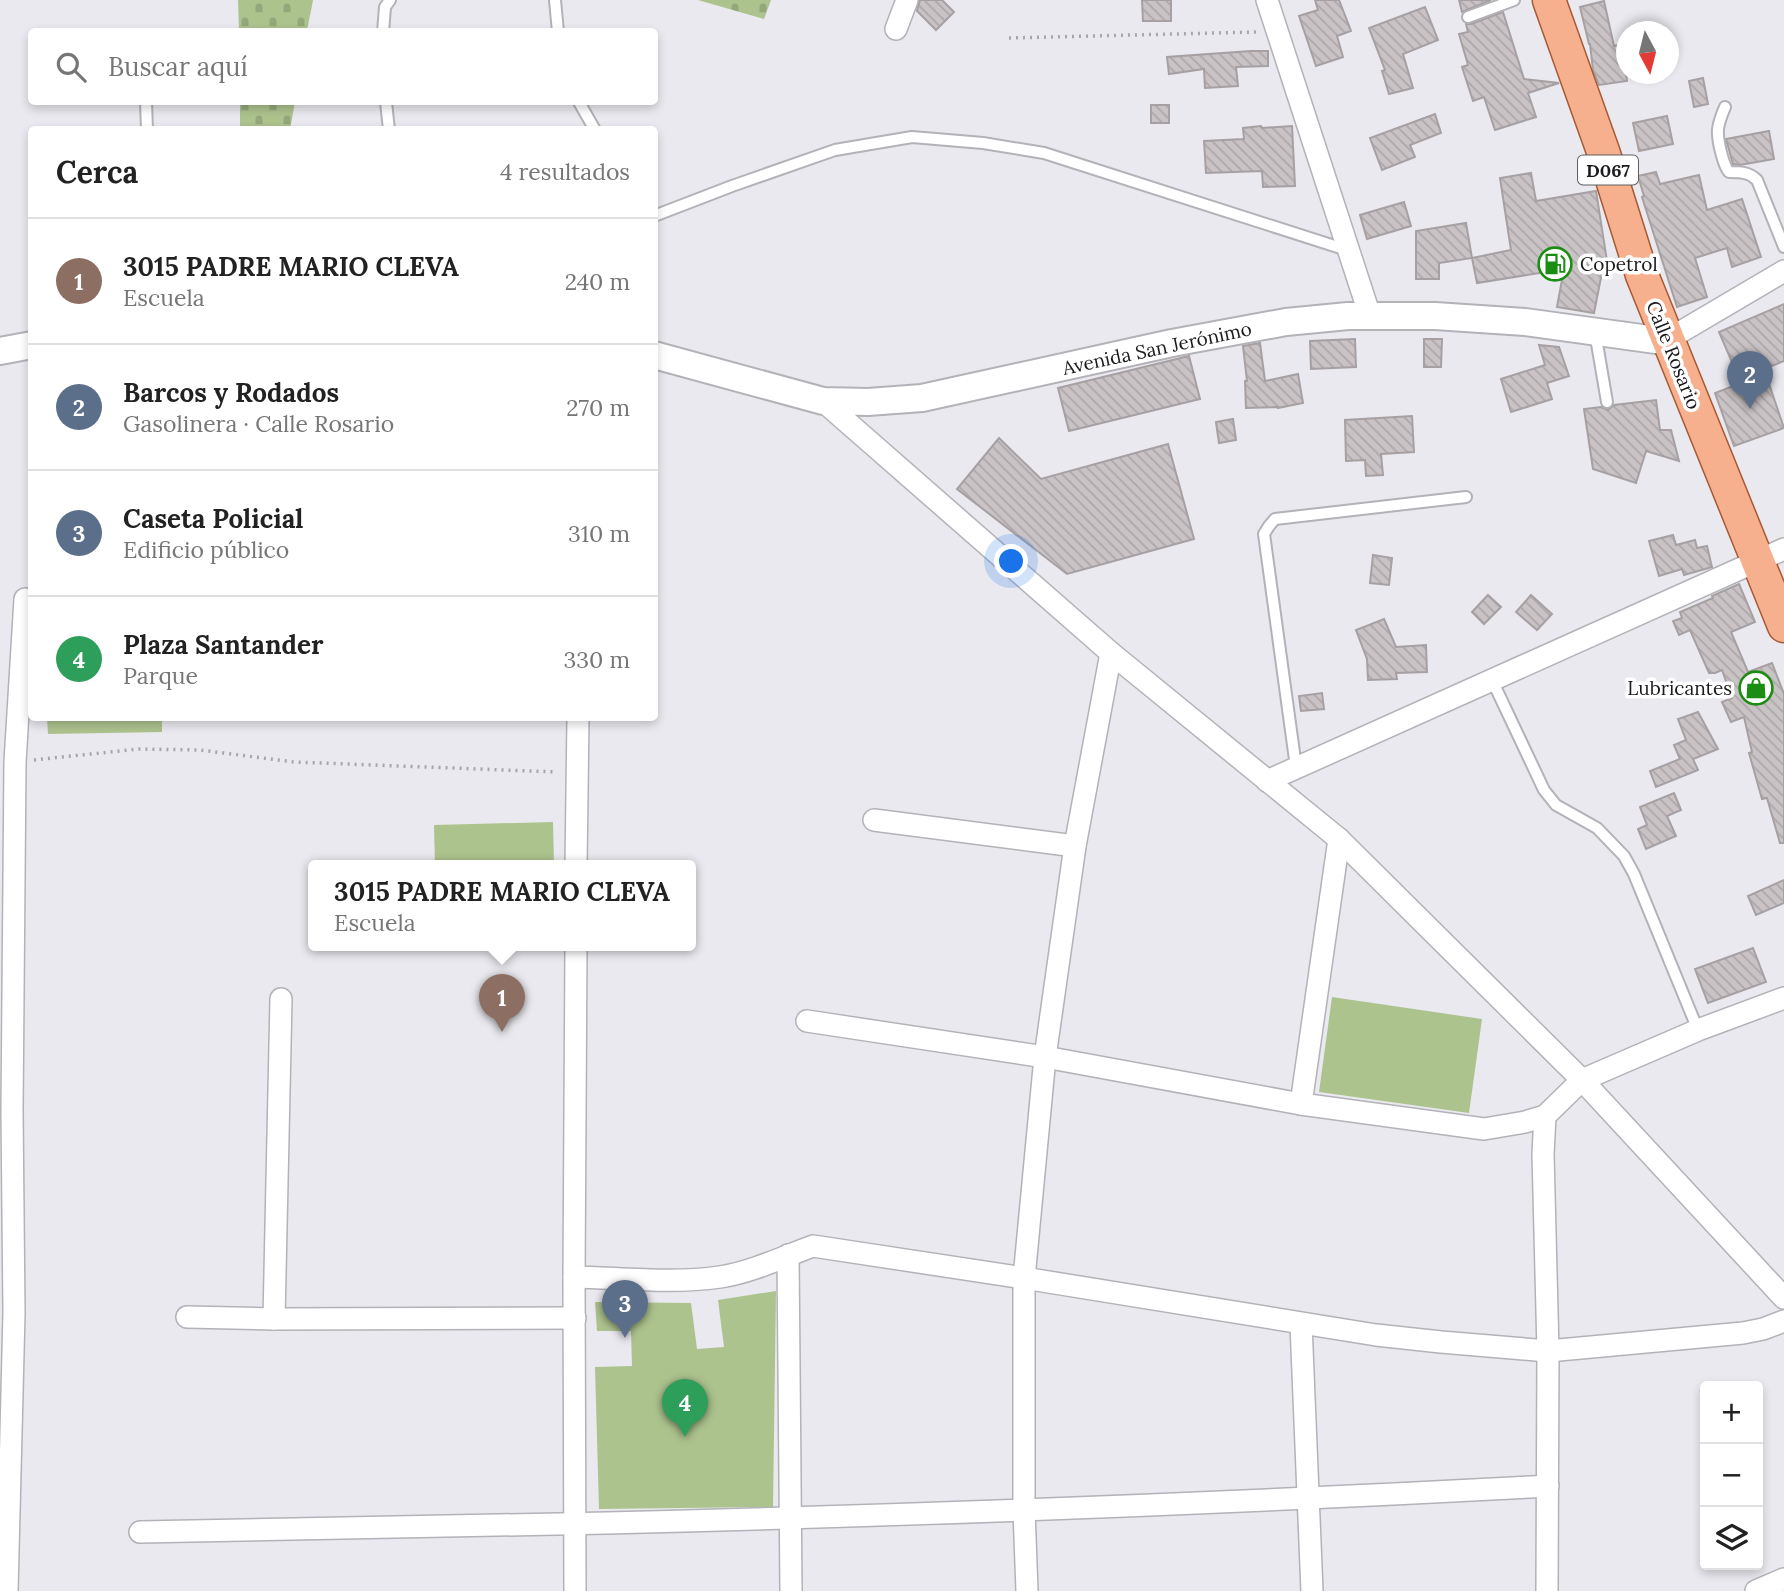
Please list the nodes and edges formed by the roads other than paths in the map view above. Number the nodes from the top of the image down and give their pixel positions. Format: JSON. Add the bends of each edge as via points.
{"nodes":[{"id":1,"x":390,"y":0,"type":"edge"},
{"id":2,"x":555,"y":0,"type":"edge"},
{"id":3,"x":907,"y":0,"type":"edge"},
{"id":4,"x":1267,"y":0,"type":"edge"},
{"id":5,"x":1514,"y":0,"type":"edge"},
{"id":6,"x":1549,"y":0,"type":"edge"},
{"id":7,"x":1468,"y":17,"type":"dead end"},
{"id":8,"x":383,"y":28,"type":"edge"},
{"id":9,"x":558,"y":28,"type":"edge"},
{"id":10,"x":895,"y":30,"type":"dead end"},
{"id":11,"x":146,"y":105,"type":"edge"},
{"id":12,"x":386,"y":105,"type":"edge"},
{"id":13,"x":581,"y":105,"type":"edge"},
{"id":14,"x":1725,"y":107,"type":"dead end"},
{"id":15,"x":147,"y":126,"type":"edge"},
{"id":16,"x":389,"y":126,"type":"edge"},
{"id":17,"x":593,"y":126,"type":"edge"},
{"id":18,"x":658,"y":214,"type":"edge"},
{"id":19,"x":1784,"y":247,"type":"edge"},
{"id":20,"x":1349,"y":250,"type":"junction"},
{"id":21,"x":1784,"y":271,"type":"edge"},
{"id":22,"x":1370,"y":316,"type":"junction"},
{"id":23,"x":1595,"y":332,"type":"junction"},
{"id":24,"x":1668,"y":340,"type":"junction"},
{"id":25,"x":28,"y":346,"type":"edge"},
{"id":26,"x":0,"y":351,"type":"edge"},
{"id":27,"x":658,"y":356,"type":"edge"},
{"id":28,"x":823,"y":401,"type":"junction"},
{"id":29,"x":1607,"y":402,"type":"dead end"},
{"id":30,"x":1466,"y":497,"type":"dead end"},
{"id":31,"x":1771,"y":555,"type":"edge"},
{"id":32,"x":25,"y":599,"type":"dead end"},
{"id":33,"x":1784,"y":626,"type":"edge"},
{"id":34,"x":1111,"y":653,"type":"junction"},
{"id":35,"x":1492,"y":680,"type":"junction"},
{"id":36,"x":578,"y":721,"type":"edge"},
{"id":37,"x":8,"y":763,"type":"edge"},
{"id":38,"x":1296,"y":768,"type":"junction"},
{"id":39,"x":1267,"y":782,"type":"junction"},
{"id":40,"x":874,"y":820,"type":"dead end"},
{"id":41,"x":1339,"y":839,"type":"junction"},
{"id":42,"x":1075,"y":846,"type":"junction"},
{"id":43,"x":576,"y":860,"type":"edge"},
{"id":44,"x":576,"y":951,"type":"edge"},
{"id":45,"x":1784,"y":998,"type":"edge"},
{"id":46,"x":281,"y":999,"type":"dead end"},
{"id":47,"x":807,"y":1021,"type":"dead end"},
{"id":48,"x":1698,"y":1030,"type":"junction"},
{"id":49,"x":1045,"y":1057,"type":"junction"},
{"id":50,"x":1582,"y":1080,"type":"junction"},
{"id":51,"x":1301,"y":1104,"type":"junction"},
{"id":52,"x":6,"y":1110,"type":"edge"},
{"id":53,"x":1545,"y":1116,"type":"junction"},
{"id":54,"x":788,"y":1255,"type":"junction"},
{"id":55,"x":574,"y":1276,"type":"junction"},
{"id":56,"x":1024,"y":1278,"type":"junction"},
{"id":57,"x":1784,"y":1298,"type":"edge"},
{"id":58,"x":7,"y":1313,"type":"edge"},
{"id":59,"x":187,"y":1317,"type":"dead end"},
{"id":60,"x":575,"y":1318,"type":"junction"},
{"id":61,"x":274,"y":1319,"type":"junction"},
{"id":62,"x":1784,"y":1321,"type":"edge"},
{"id":63,"x":1301,"y":1324,"type":"junction"},
{"id":64,"x":1548,"y":1351,"type":"junction"},
{"id":65,"x":1548,"y":1486,"type":"junction"},
{"id":66,"x":1308,"y":1499,"type":"junction"},
{"id":67,"x":1024,"y":1510,"type":"junction"},
{"id":68,"x":790,"y":1518,"type":"junction"},
{"id":69,"x":575,"y":1523,"type":"junction"},
{"id":70,"x":140,"y":1532,"type":"dead end"},
{"id":71,"x":4,"y":1541,"type":"edge"},
{"id":72,"x":1784,"y":1579,"type":"edge"},
{"id":73,"x":7,"y":1591,"type":"edge"},
{"id":74,"x":575,"y":1591,"type":"edge"},
{"id":75,"x":791,"y":1591,"type":"edge"},
{"id":76,"x":1027,"y":1591,"type":"edge"},
{"id":77,"x":1312,"y":1591,"type":"edge"},
{"id":78,"x":1547,"y":1591,"type":"edge"},
{"id":79,"x":1755,"y":1591,"type":"edge"}],
"edges":[{"from":1,"to":8,"type":"lane"},
{"from":2,"to":9,"type":"lane"},
{"from":3,"to":10,"type":"street"},
{"from":4,"to":20,"type":"street"},
{"from":5,"to":7,"type":"lane"},
{"from":6,"to":24,"type":"main road","name":"Calle Rosario","number":"D067"},
{"from":11,"to":15,"type":"lane"},
{"from":12,"to":16,"type":"lane"},
{"from":13,"to":17,"type":"lane"},
{"from":14,"to":19,"type":"lane","via":[[1717,132],[1725,167],[1757,180]]},
{"from":18,"to":20,"type":"lane","via":[[835,150],[912,137],[1044,153]]},
{"from":20,"to":22,"type":"street"},
{"from":21,"to":24,"type":"street"},
{"from":22,"to":23,"type":"street","name":"Avenida San Jerónimo","via":[[1448,317]]},
{"from":22,"to":28,"type":"street","name":"Avenida San Jerónimo","via":[[1273,324],[922,398]]},
{"from":23,"to":24,"type":"street","name":"Avenida San Jerónimo"},
{"from":23,"to":29,"type":"lane"},
{"from":24,"to":31,"type":"main road","name":"Calle Rosario","number":"D067"},
{"from":25,"to":26,"type":"street"},
{"from":27,"to":28,"type":"street","name":"Avenida San Jerónimo"},
{"from":28,"to":34,"type":"street"},
{"from":30,"to":38,"type":"lane","via":[[1275,519],[1269,526],[1264,534]]},
{"from":31,"to":33,"type":"main road","name":"Calle Rosario","number":"D067"},
{"from":31,"to":35,"type":"street"},
{"from":32,"to":37,"type":"street"},
{"from":34,"to":39,"type":"street"},
{"from":34,"to":42,"type":"street"},
{"from":35,"to":38,"type":"street"},
{"from":35,"to":48,"type":"lane","via":[[1544,790],[1556,805],[1597,828],[1624,856]]},
{"from":36,"to":43,"type":"street"},
{"from":37,"to":52,"type":"street"},
{"from":38,"to":39,"type":"street"},
{"from":39,"to":41,"type":"street"},
{"from":40,"to":42,"type":"street"},
{"from":41,"to":50,"type":"street"},
{"from":41,"to":51,"type":"street"},
{"from":42,"to":49,"type":"street"},
{"from":44,"to":55,"type":"street"},
{"from":45,"to":48,"type":"street"},
{"from":46,"to":61,"type":"street"},
{"from":47,"to":49,"type":"street"},
{"from":48,"to":50,"type":"street"},
{"from":49,"to":51,"type":"street"},
{"from":49,"to":56,"type":"street"},
{"from":50,"to":53,"type":"street"},
{"from":50,"to":57,"type":"street"},
{"from":51,"to":53,"type":"street","via":[[1484,1129]]},
{"from":52,"to":58,"type":"street"},
{"from":53,"to":64,"type":"street"},
{"from":54,"to":55,"type":"street","via":[[722,1276],[681,1280]]},
{"from":54,"to":56,"type":"street","via":[[813,1247],[830,1248]]},
{"from":54,"to":68,"type":"street"},
{"from":55,"to":60,"type":"street"},
{"from":56,"to":63,"type":"street"},
{"from":56,"to":67,"type":"street"},
{"from":58,"to":71,"type":"street"},
{"from":59,"to":61,"type":"street"},
{"from":60,"to":61,"type":"street"},
{"from":60,"to":69,"type":"street"},
{"from":62,"to":64,"type":"street","via":[[1742,1333]]},
{"from":63,"to":64,"type":"street"},
{"from":63,"to":66,"type":"street"},
{"from":64,"to":65,"type":"street"},
{"from":65,"to":66,"type":"street"},
{"from":65,"to":78,"type":"street"},
{"from":66,"to":67,"type":"street"},
{"from":66,"to":77,"type":"street"},
{"from":67,"to":68,"type":"street"},
{"from":67,"to":76,"type":"street"},
{"from":68,"to":69,"type":"street"},
{"from":68,"to":75,"type":"street"},
{"from":69,"to":70,"type":"street"},
{"from":69,"to":74,"type":"street"},
{"from":71,"to":73,"type":"street"},
{"from":72,"to":79,"type":"street"}]}
